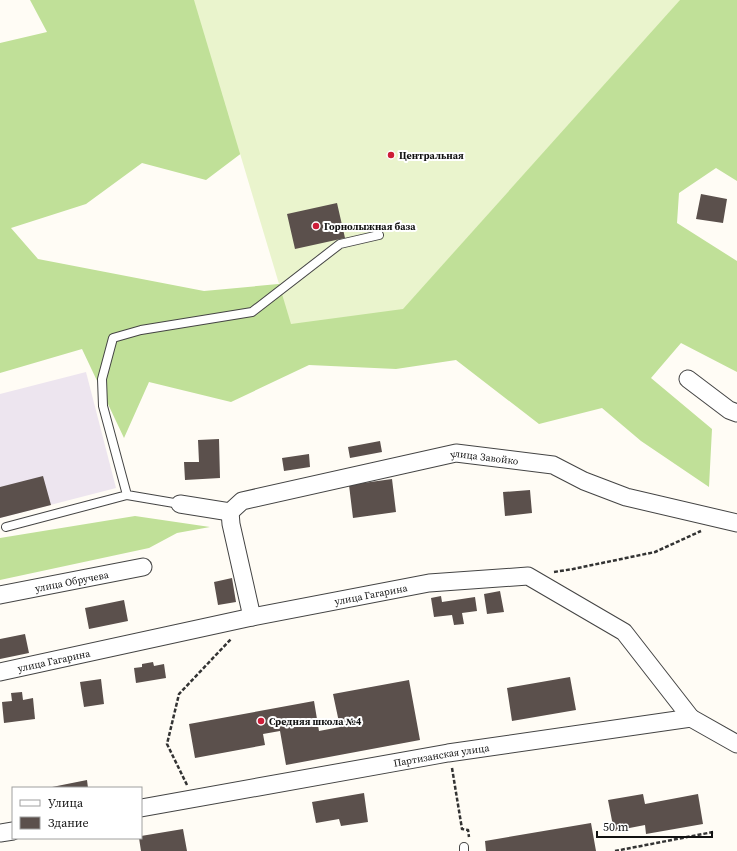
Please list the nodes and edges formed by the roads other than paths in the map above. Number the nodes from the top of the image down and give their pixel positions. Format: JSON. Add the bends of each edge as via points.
{"nodes":[{"id":1,"x":379,"y":235,"type":"dead end"},
{"id":2,"x":688,"y":379,"type":"dead end"},
{"id":3,"x":737,"y":413,"type":"edge"},
{"id":4,"x":127,"y":495,"type":"junction"},
{"id":5,"x":180,"y":504,"type":"joint"},
{"id":6,"x":230,"y":512,"type":"junction"},
{"id":7,"x":732,"y":521,"type":"edge"},
{"id":8,"x":6,"y":526,"type":"dead end"},
{"id":9,"x":143,"y":567,"type":"dead end"},
{"id":10,"x":0,"y":595,"type":"edge"},
{"id":11,"x":252,"y":617,"type":"junction"},
{"id":12,"x":0,"y":672,"type":"edge"},
{"id":13,"x":691,"y":718,"type":"junction"},
{"id":14,"x":737,"y":744,"type":"edge"},
{"id":15,"x":142,"y":808,"type":"edge"},
{"id":16,"x":12,"y":831,"type":"edge"},
{"id":17,"x":0,"y":833,"type":"edge"}],
"edges":[{"from":1,"to":4,"type":"lane","via":[[340,244],[252,312],[141,330],[113,338],[102,378],[103,406]]},
{"from":2,"to":3,"type":"street","via":[[729,410]]},
{"from":4,"to":5,"type":"lane"},
{"from":4,"to":8,"type":"lane"},
{"from":5,"to":6,"type":"street"},
{"from":6,"to":7,"type":"street","name":"улица Завойко","via":[[242,501],[456,453],[553,465],[584,481],[626,497]]},
{"from":6,"to":11,"type":"street"},
{"from":9,"to":10,"type":"street","name":"улица Обручева"},
{"from":11,"to":12,"type":"street","name":"улица Гагарина"},
{"from":11,"to":13,"type":"street","name":"улица Гагарина","via":[[429,583],[528,576],[624,632]]},
{"from":13,"to":14,"type":"street"},
{"from":13,"to":15,"type":"street","name":"Партизанская улица","via":[[448,753]]},
{"from":16,"to":17,"type":"street"}]}
